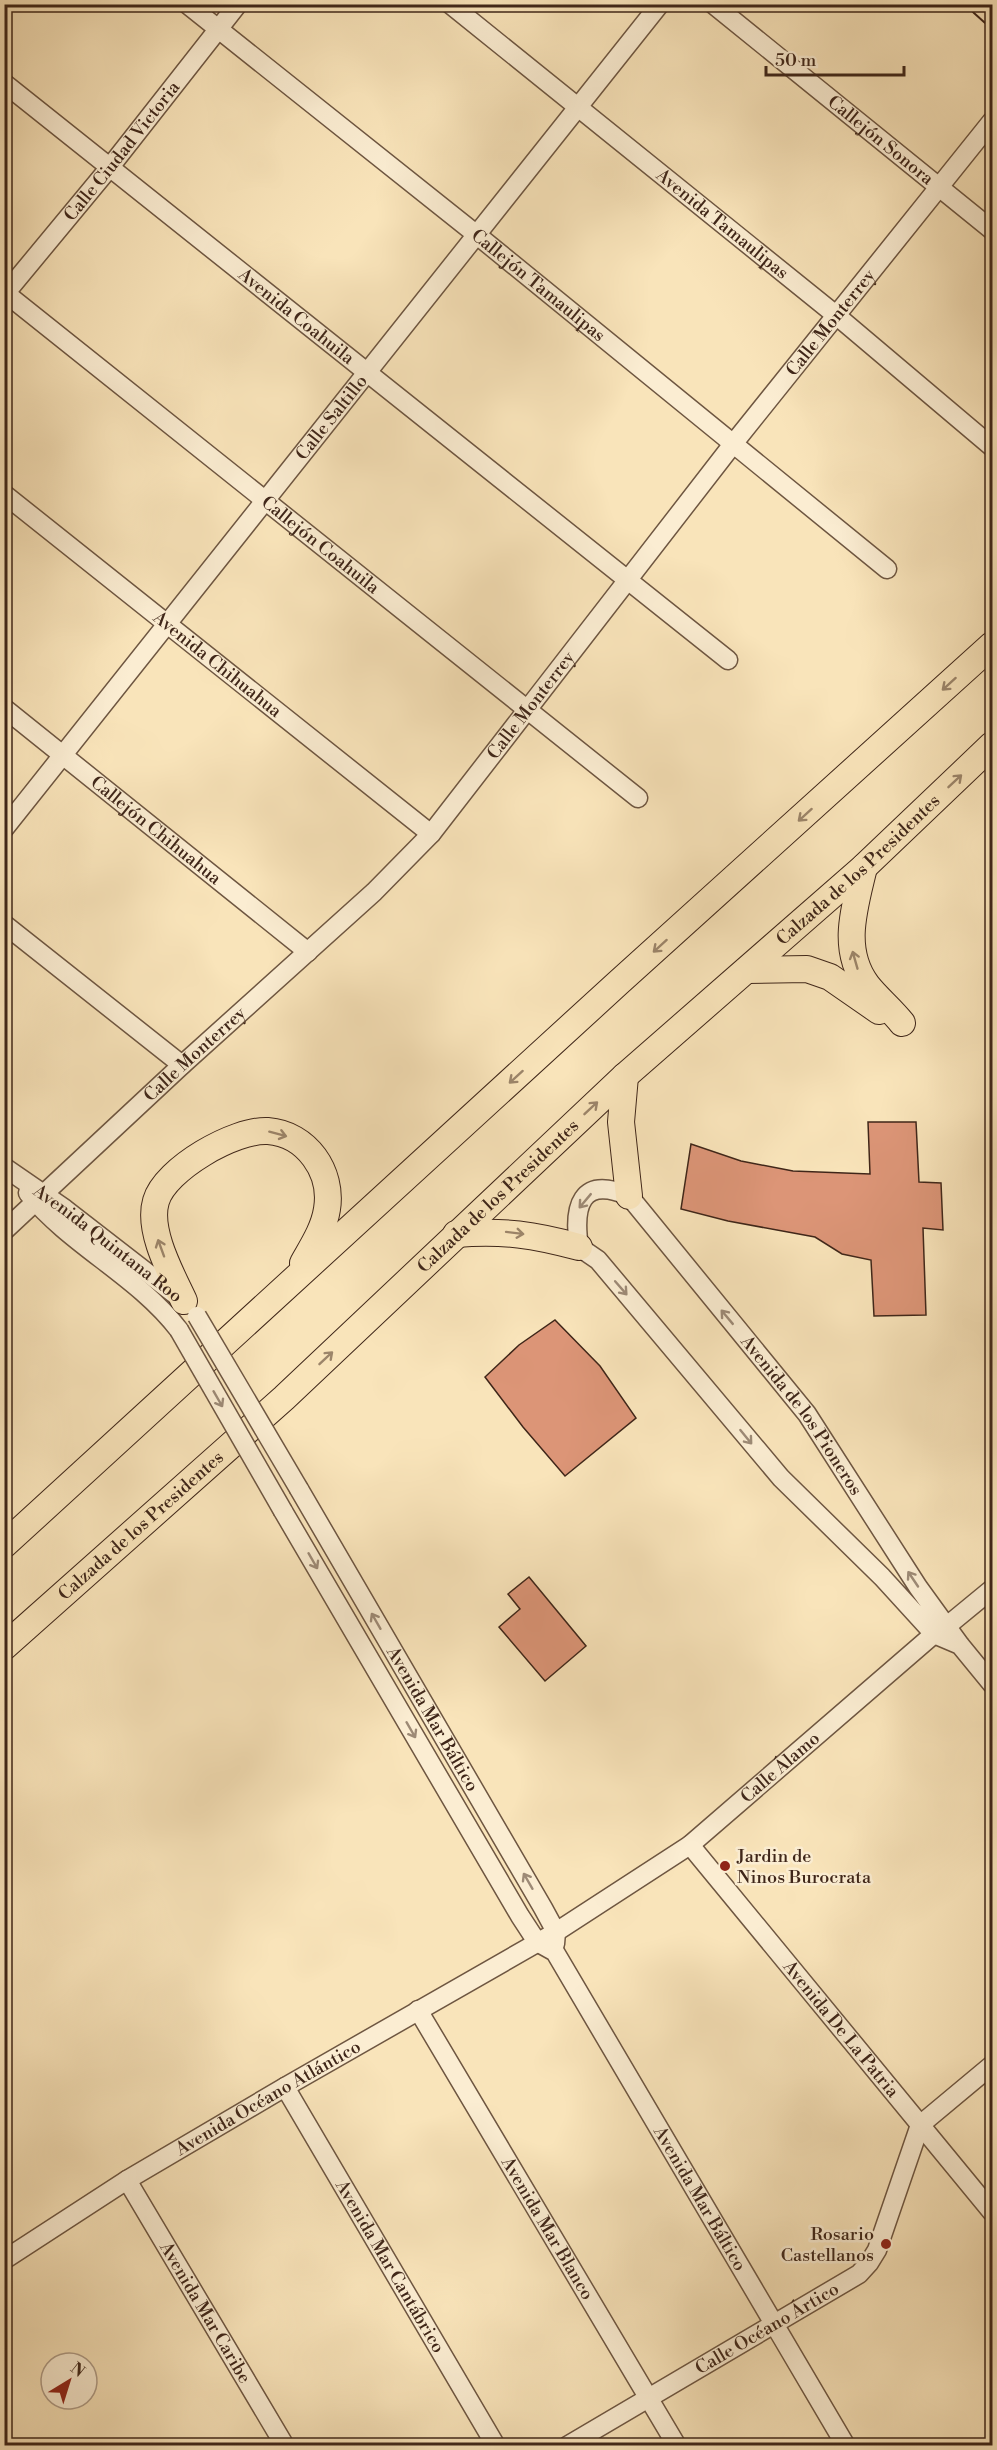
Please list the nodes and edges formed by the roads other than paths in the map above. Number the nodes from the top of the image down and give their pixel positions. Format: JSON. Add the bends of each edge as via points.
{"nodes":[{"id":1,"x":188,"y":4,"type":"edge"},
{"id":2,"x":238,"y":4,"type":"edge"},
{"id":3,"x":450,"y":4,"type":"edge"},
{"id":4,"x":660,"y":4,"type":"edge"},
{"id":5,"x":713,"y":4,"type":"edge"},
{"id":6,"x":982,"y":4,"type":"edge"},
{"id":7,"x":993,"y":13,"type":"edge"},
{"id":8,"x":218,"y":28,"type":"junction"},
{"id":9,"x":4,"y":83,"type":"edge"},
{"id":10,"x":578,"y":108,"type":"junction"},
{"id":11,"x":993,"y":121,"type":"edge"},
{"id":12,"x":110,"y":167,"type":"junction"},
{"id":13,"x":939,"y":187,"type":"junction"},
{"id":14,"x":993,"y":230,"type":"edge"},
{"id":15,"x":477,"y":235,"type":"junction"},
{"id":16,"x":5,"y":293,"type":"edge"},
{"id":17,"x":837,"y":316,"type":"junction"},
{"id":18,"x":367,"y":372,"type":"junction"},
{"id":19,"x":733,"y":444,"type":"junction"},
{"id":20,"x":993,"y":447,"type":"edge"},
{"id":21,"x":4,"y":494,"type":"edge"},
{"id":22,"x":266,"y":500,"type":"junction"},
{"id":23,"x":887,"y":569,"type":"dead end"},
{"id":24,"x":628,"y":580,"type":"junction"},
{"id":25,"x":168,"y":623,"type":"junction"},
{"id":26,"x":993,"y":645,"type":"edge"},
{"id":27,"x":728,"y":660,"type":"dead end"},
{"id":28,"x":4,"y":708,"type":"edge"},
{"id":29,"x":527,"y":709,"type":"junction"},
{"id":30,"x":993,"y":746,"type":"edge"},
{"id":31,"x":63,"y":755,"type":"junction"},
{"id":32,"x":638,"y":798,"type":"dead end"},
{"id":33,"x":4,"y":829,"type":"edge"},
{"id":34,"x":431,"y":834,"type":"junction"},
{"id":35,"x":864,"y":867,"type":"junction"},
{"id":36,"x":4,"y":924,"type":"edge"},
{"id":37,"x":308,"y":952,"type":"junction"},
{"id":38,"x":747,"y":970,"type":"junction"},
{"id":39,"x":182,"y":1065,"type":"junction"},
{"id":40,"x":625,"y":1076,"type":"junction"},
{"id":41,"x":9,"y":1171,"type":"edge"},
{"id":42,"x":629,"y":1196,"type":"junction"},
{"id":43,"x":41,"y":1198,"type":"junction"},
{"id":44,"x":4,"y":1231,"type":"edge"},
{"id":45,"x":456,"y":1234,"type":"junction"},
{"id":46,"x":579,"y":1247,"type":"junction"},
{"id":47,"x":293,"y":1281,"type":"junction"},
{"id":48,"x":191,"y":1309,"type":"junction"},
{"id":49,"x":283,"y":1511,"type":"joint"},
{"id":50,"x":876,"y":1525,"type":"junction"},
{"id":51,"x":4,"y":1545,"type":"edge"},
{"id":52,"x":851,"y":1545,"type":"junction"},
{"id":53,"x":993,"y":1589,"type":"edge"},
{"id":54,"x":940,"y":1630,"type":"junction"},
{"id":55,"x":4,"y":1647,"type":"edge"},
{"id":56,"x":993,"y":1684,"type":"edge"},
{"id":57,"x":690,"y":1845,"type":"junction"},
{"id":58,"x":556,"y":1932,"type":"junction"},
{"id":59,"x":537,"y":1942,"type":"junction"},
{"id":60,"x":555,"y":1952,"type":"junction"},
{"id":61,"x":418,"y":2010,"type":"junction"},
{"id":62,"x":993,"y":2065,"type":"edge"},
{"id":63,"x":285,"y":2087,"type":"junction"},
{"id":64,"x":920,"y":2125,"type":"junction"},
{"id":65,"x":127,"y":2180,"type":"junction"},
{"id":66,"x":993,"y":2212,"type":"edge"},
{"id":67,"x":4,"y":2260,"type":"edge"},
{"id":68,"x":775,"y":2324,"type":"junction"},
{"id":69,"x":649,"y":2398,"type":"junction"},
{"id":70,"x":285,"y":2445,"type":"edge"},
{"id":71,"x":496,"y":2445,"type":"edge"},
{"id":72,"x":567,"y":2445,"type":"edge"},
{"id":73,"x":677,"y":2445,"type":"edge"},
{"id":74,"x":846,"y":2445,"type":"edge"}],
"edges":[{"from":1,"to":8,"type":"street","name":"Callejón Tamaulipas"},
{"from":2,"to":8,"type":"street","name":"Calle Ciudad Victoria"},
{"from":3,"to":10,"type":"street","name":"Avenida Tamaulipas"},
{"from":4,"to":10,"type":"street","name":"Calle Saltillo"},
{"from":5,"to":13,"type":"street","name":"Callejón Sonora"},
{"from":6,"to":7,"type":"main road"},
{"from":8,"to":12,"type":"street","name":"Calle Ciudad Victoria"},
{"from":8,"to":15,"type":"street","name":"Callejón Tamaulipas"},
{"from":9,"to":12,"type":"street","name":"Avenida Coahuila"},
{"from":10,"to":15,"type":"street","name":"Calle Saltillo"},
{"from":10,"to":17,"type":"street","name":"Avenida Tamaulipas"},
{"from":11,"to":13,"type":"street","name":"Calle Monterrey"},
{"from":12,"to":16,"type":"street","name":"Calle Ciudad Victoria"},
{"from":12,"to":18,"type":"street","name":"Avenida Coahuila"},
{"from":13,"to":14,"type":"street","name":"Callejón Sonora"},
{"from":13,"to":17,"type":"street","name":"Calle Monterrey"},
{"from":15,"to":18,"type":"street","name":"Calle Saltillo"},
{"from":15,"to":19,"type":"street","name":"Callejón Tamaulipas"},
{"from":16,"to":22,"type":"street","name":"Callejón Coahuila"},
{"from":17,"to":19,"type":"street","name":"Calle Monterrey"},
{"from":17,"to":20,"type":"street","name":"Avenida Tamaulipas"},
{"from":18,"to":22,"type":"street","name":"Calle Saltillo"},
{"from":18,"to":24,"type":"street","name":"Avenida Coahuila"},
{"from":19,"to":23,"type":"street","name":"Callejón Tamaulipas"},
{"from":19,"to":24,"type":"street","name":"Calle Monterrey"},
{"from":21,"to":25,"type":"street","name":"Avenida Chihuahua"},
{"from":22,"to":25,"type":"street","name":"Calle Saltillo"},
{"from":22,"to":29,"type":"street","name":"Callejón Coahuila"},
{"from":24,"to":27,"type":"street","name":"Avenida Coahuila"},
{"from":24,"to":29,"type":"street","name":"Calle Monterrey"},
{"from":25,"to":31,"type":"street","name":"Calle Saltillo"},
{"from":25,"to":34,"type":"street","name":"Avenida Chihuahua"},
{"from":26,"to":47,"type":"highway","one_way":true},
{"from":28,"to":31,"type":"street","name":"Callejón Chihuahua"},
{"from":29,"to":32,"type":"street","name":"Callejón Coahuila"},
{"from":29,"to":34,"type":"street","name":"Calle Monterrey"},
{"from":35,"to":30,"type":"highway","name":"Calzada de los Presidentes","one_way":true},
{"from":31,"to":33,"type":"street","name":"Calle Saltillo"},
{"from":31,"to":37,"type":"street","name":"Callejón Chihuahua"},
{"from":34,"to":37,"type":"street","name":"Calle Monterrey"},
{"from":35,"to":38,"type":"highway","name":"Calzada de los Presidentes"},
{"from":38,"to":35,"type":"highway","one_way":true,"via":[[807,969],[830,977],[902,1023],[856,967],[850,928]]},
{"from":36,"to":39,"type":"street"},
{"from":37,"to":39,"type":"street","name":"Calle Monterrey"},
{"from":38,"to":40,"type":"highway","name":"Calzada de los Presidentes"},
{"from":39,"to":43,"type":"street","name":"Calle Monterrey"},
{"from":40,"to":42,"type":"highway","via":[[621,1122]]},
{"from":45,"to":40,"type":"highway","name":"Calzada de los Presidentes","one_way":true},
{"from":41,"to":43,"type":"street","name":"Avenida Quintana Roo"},
{"from":42,"to":46,"type":"street","one_way":true,"via":[[603,1189],[582,1200],[576,1224]]},
{"from":50,"to":42,"type":"street","name":"Avenida de los Pioneros","one_way":true,"via":[[807,1414]]},
{"from":43,"to":44,"type":"street","name":"Calle Monterrey"},
{"from":43,"to":48,"type":"street","name":"Avenida Quintana Roo"},
{"from":43,"to":49,"type":"street","name":"Avenida Quintana Roo","one_way":true,"bridge":true,"via":[[179,1330]]},
{"from":45,"to":46,"type":"highway","one_way":true,"via":[[518,1233]]},
{"from":55,"to":45,"type":"highway","name":"Calzada de los Presidentes","one_way":true,"via":[[284,1398]]},
{"from":46,"to":52,"type":"street","one_way":true,"via":[[598,1260],[781,1478]]},
{"from":48,"to":47,"type":"highway","one_way":true,"via":[[158,1239],[156,1202],[165,1185],[188,1163],[218,1145],[250,1134],[267,1131],[286,1135],[306,1146],[321,1165],[327,1183],[327,1209],[320,1231]]},
{"from":47,"to":51,"type":"highway"},
{"from":58,"to":48,"type":"street","name":"Avenida Mar Báltico","one_way":true,"bridge":true},
{"from":49,"to":59,"type":"street","name":"Avenida Mar Báltico","one_way":true},
{"from":50,"to":52,"type":"street","via":[[869,1539]]},
{"from":54,"to":50,"type":"street","name":"Avenida de los Pioneros","one_way":true},
{"from":52,"to":54,"type":"street"},
{"from":53,"to":54,"type":"street","name":"Calle Álamo"},
{"from":54,"to":56,"type":"street","via":[[960,1646]]},
{"from":54,"to":57,"type":"street","name":"Calle Álamo"},
{"from":57,"to":58,"type":"street","name":"Calle Álamo"},
{"from":57,"to":64,"type":"street","name":"Avenida De La Patria"},
{"from":58,"to":59,"type":"street","name":"Calle Álamo"},
{"from":58,"to":60,"type":"street"},
{"from":59,"to":60,"type":"street","name":"Avenida Mar Báltico"},
{"from":59,"to":61,"type":"street","name":"Avenida Océano Atlántico"},
{"from":60,"to":68,"type":"street","name":"Avenida Mar Báltico"},
{"from":61,"to":63,"type":"street","name":"Avenida Océano Atlántico"},
{"from":61,"to":69,"type":"street","name":"Avenida Mar Blanco"},
{"from":62,"to":64,"type":"street"},
{"from":63,"to":65,"type":"street","name":"Avenida Océano Atlántico"},
{"from":63,"to":71,"type":"street","name":"Avenida Mar Cantábrico"},
{"from":64,"to":66,"type":"street","name":"Avenida De La Patria"},
{"from":64,"to":68,"type":"street","name":"Calle Océano Ártico","via":[[869,2263],[859,2274]]},
{"from":65,"to":67,"type":"street","name":"Avenida Océano Atlántico"},
{"from":65,"to":70,"type":"street","name":"Avenida Mar Caribe"},
{"from":68,"to":69,"type":"street","name":"Calle Océano Ártico"},
{"from":68,"to":74,"type":"street","name":"Avenida Mar Báltico"},
{"from":69,"to":72,"type":"street","name":"Calle Océano Ártico"},
{"from":69,"to":73,"type":"street","name":"Avenida Mar Blanco"}]}
